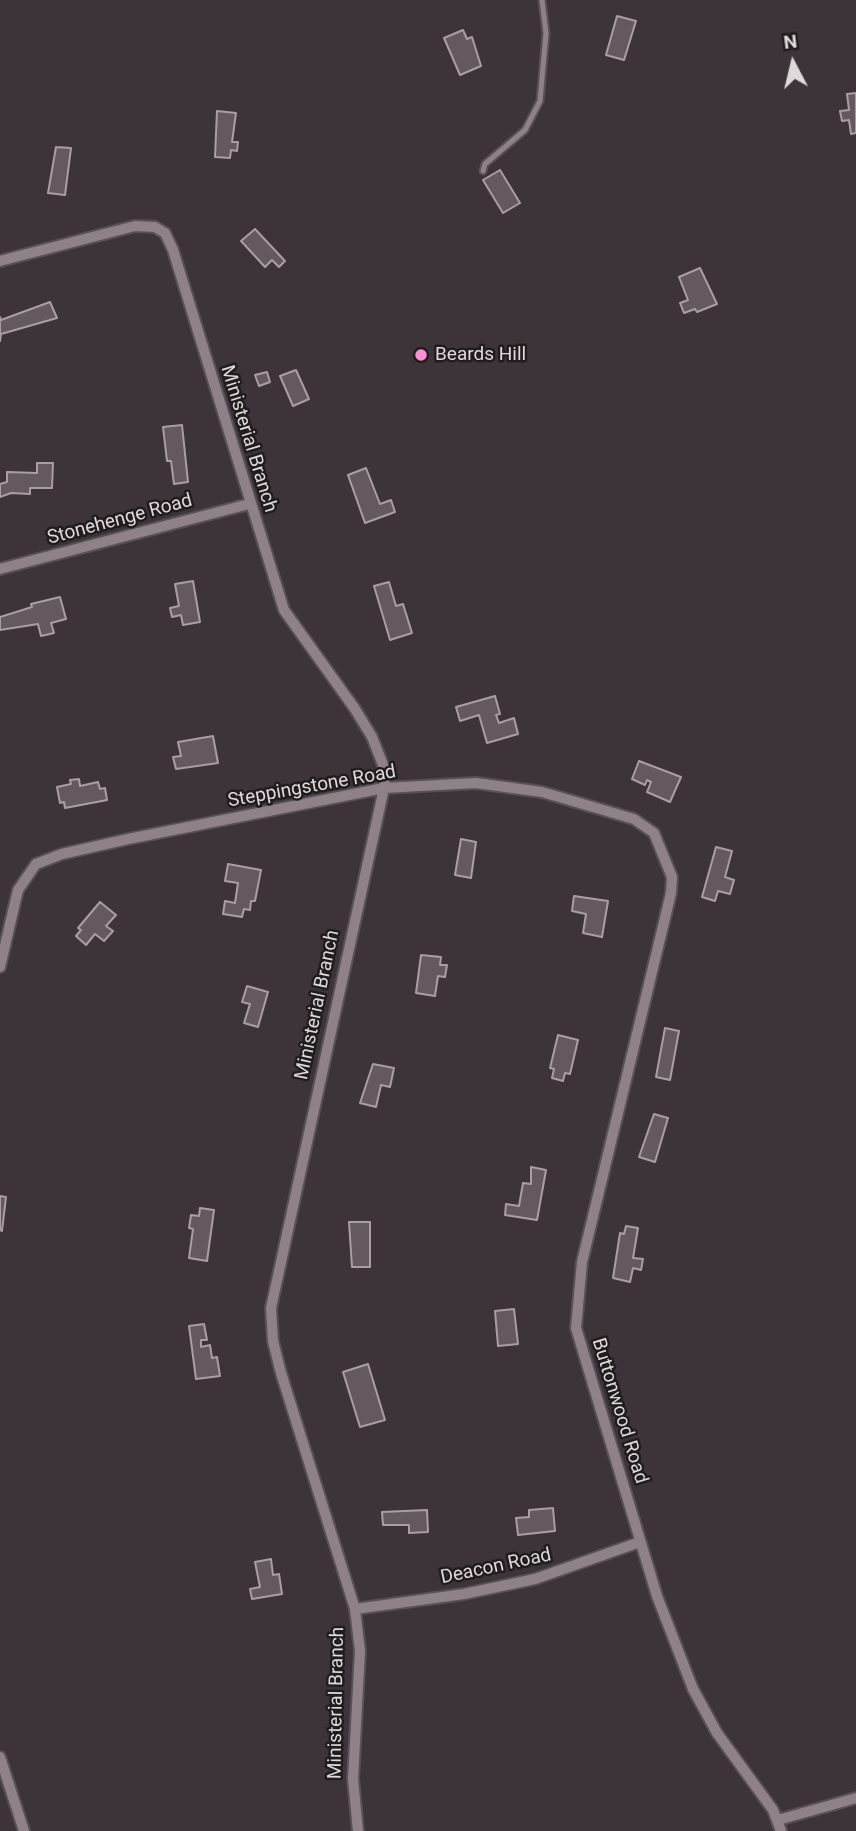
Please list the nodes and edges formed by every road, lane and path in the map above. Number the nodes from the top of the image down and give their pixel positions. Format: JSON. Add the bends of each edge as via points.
{"nodes":[{"id":1,"x":542,"y":0,"type":"edge"},
{"id":2,"x":483,"y":170,"type":"dead end"},
{"id":3,"x":0,"y":261,"type":"edge"},
{"id":4,"x":249,"y":504,"type":"junction"},
{"id":5,"x":0,"y":569,"type":"edge"},
{"id":6,"x":384,"y":788,"type":"junction"},
{"id":7,"x":662,"y":851,"type":"joint"},
{"id":8,"x":0,"y":967,"type":"edge"},
{"id":9,"x":640,"y":1542,"type":"junction"},
{"id":10,"x":355,"y":1609,"type":"junction"},
{"id":11,"x":0,"y":1757,"type":"edge"},
{"id":12,"x":856,"y":1798,"type":"edge"},
{"id":13,"x":779,"y":1825,"type":"edge"},
{"id":14,"x":24,"y":1831,"type":"edge"},
{"id":15,"x":358,"y":1831,"type":"edge"}],
"edges":[{"from":1,"to":2,"type":"lane","via":[[546,33],[540,101],[525,130]]},
{"from":3,"to":4,"type":"street","name":"Ministerial Branch","via":[[113,230],[155,227],[164,233]]},
{"from":4,"to":5,"type":"street","name":"Stonehenge Road"},
{"from":4,"to":6,"type":"street","name":"Ministerial Branch","via":[[284,610],[372,737],[385,770]]},
{"from":6,"to":7,"type":"street","name":"Steppingstone Road","via":[[476,783],[525,788],[642,823],[654,833]]},
{"from":6,"to":8,"type":"street","name":"Steppingstone Road","via":[[128,839],[36,864],[18,890]]},
{"from":6,"to":10,"type":"street","name":"Ministerial Branch","via":[[271,1308],[281,1373]]},
{"from":7,"to":9,"type":"street","name":"Buttonwood Road","via":[[672,877],[671,893],[582,1262],[576,1328]]},
{"from":9,"to":10,"type":"street","name":"Deacon Road","via":[[536,1579]]},
{"from":9,"to":13,"type":"street","name":"Buttonwood Road","via":[[699,1704]]},
{"from":10,"to":15,"type":"street","name":"Ministerial Branch","via":[[360,1651],[353,1779]]},
{"from":11,"to":14,"type":"street"},
{"from":12,"to":13,"type":"street"}]}
